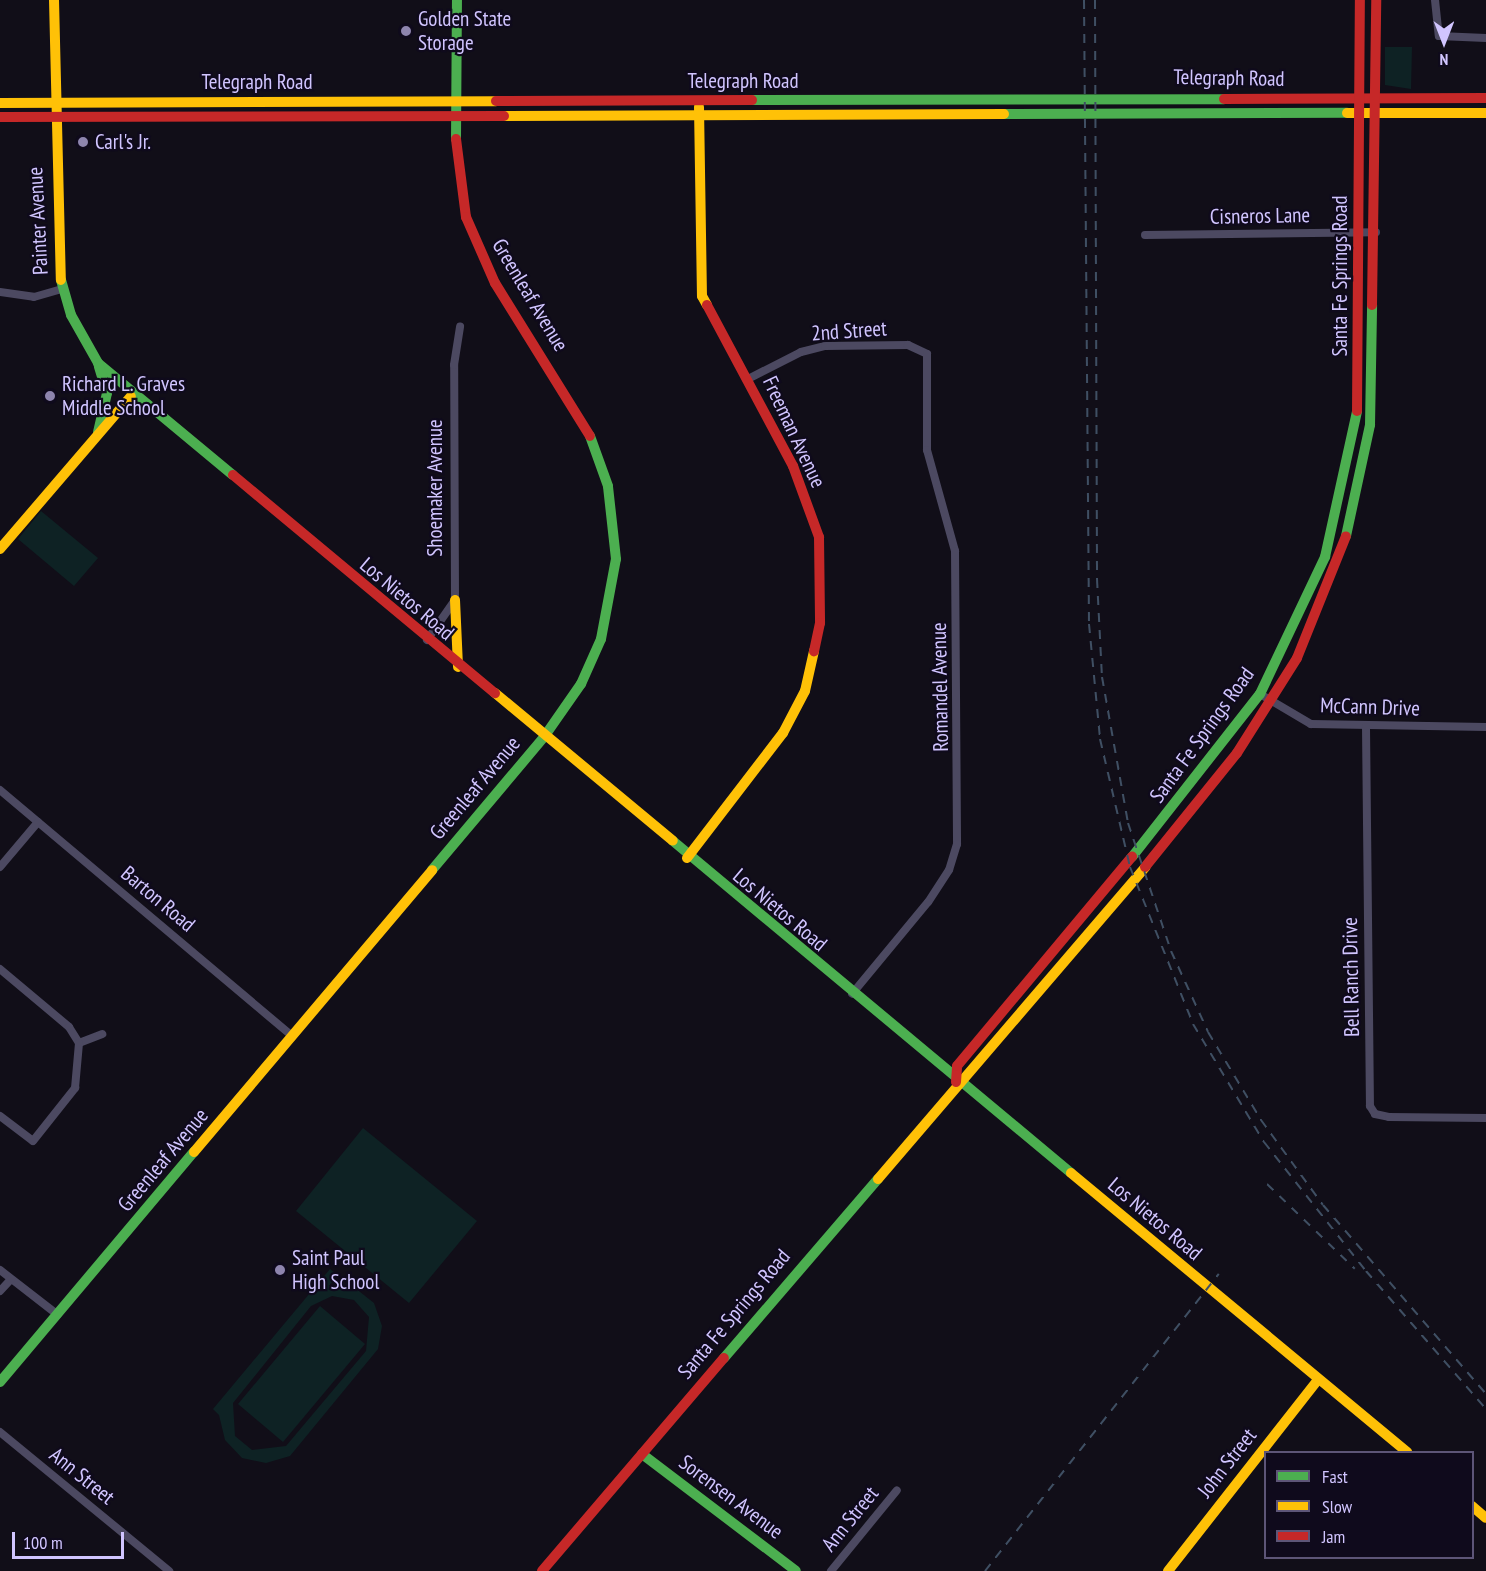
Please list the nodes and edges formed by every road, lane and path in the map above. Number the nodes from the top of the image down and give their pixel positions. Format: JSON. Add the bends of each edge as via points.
{"nodes":[{"id":1,"x":54,"y":0,"type":"edge"},
{"id":2,"x":457,"y":0,"type":"edge"},
{"id":3,"x":1360,"y":0,"type":"edge"},
{"id":4,"x":1376,"y":0,"type":"edge"},
{"id":5,"x":1435,"y":0,"type":"edge"},
{"id":6,"x":1486,"y":38,"type":"edge"},
{"id":7,"x":1486,"y":98,"type":"edge"},
{"id":8,"x":1360,"y":99,"type":"junction"},
{"id":9,"x":1377,"y":99,"type":"junction"},
{"id":10,"x":456,"y":100,"type":"junction"},
{"id":11,"x":700,"y":100,"type":"junction"},
{"id":12,"x":302,"y":101,"type":"junction"},
{"id":13,"x":0,"y":103,"type":"edge"},
{"id":14,"x":54,"y":103,"type":"junction"},
{"id":15,"x":1360,"y":113,"type":"junction"},
{"id":16,"x":1377,"y":113,"type":"junction"},
{"id":17,"x":1486,"y":113,"type":"edge"},
{"id":18,"x":456,"y":116,"type":"junction"},
{"id":19,"x":699,"y":116,"type":"junction"},
{"id":20,"x":0,"y":117,"type":"edge"},
{"id":21,"x":302,"y":117,"type":"junction"},
{"id":22,"x":54,"y":118,"type":"junction"},
{"id":23,"x":1360,"y":232,"type":"junction"},
{"id":24,"x":1376,"y":232,"type":"junction"},
{"id":25,"x":1145,"y":235,"type":"dead end"},
{"id":26,"x":62,"y":289,"type":"junction"},
{"id":27,"x":0,"y":292,"type":"edge"},
{"id":28,"x":460,"y":326,"type":"dead end"},
{"id":29,"x":922,"y":348,"type":"joint"},
{"id":30,"x":98,"y":363,"type":"junction"},
{"id":31,"x":748,"y":379,"type":"junction"},
{"id":32,"x":130,"y":396,"type":"junction"},
{"id":33,"x":97,"y":435,"type":"junction"},
{"id":34,"x":0,"y":549,"type":"edge"},
{"id":35,"x":455,"y":600,"type":"junction"},
{"id":36,"x":426,"y":641,"type":"junction"},
{"id":37,"x":458,"y":667,"type":"junction"},
{"id":38,"x":1260,"y":694,"type":"junction"},
{"id":39,"x":1273,"y":700,"type":"junction"},
{"id":40,"x":1486,"y":727,"type":"edge"},
{"id":41,"x":1366,"y":728,"type":"junction"},
{"id":42,"x":544,"y":737,"type":"junction"},
{"id":43,"x":0,"y":790,"type":"edge"},
{"id":44,"x":38,"y":822,"type":"junction"},
{"id":45,"x":687,"y":858,"type":"junction"},
{"id":46,"x":0,"y":867,"type":"edge"},
{"id":47,"x":0,"y":969,"type":"edge"},
{"id":48,"x":1023,"y":991,"type":"junction"},
{"id":49,"x":851,"y":995,"type":"junction"},
{"id":50,"x":1033,"y":1000,"type":"junction"},
{"id":51,"x":102,"y":1034,"type":"dead end"},
{"id":52,"x":292,"y":1036,"type":"junction"},
{"id":53,"x":79,"y":1043,"type":"junction"},
{"id":54,"x":956,"y":1082,"type":"junction"},
{"id":55,"x":0,"y":1116,"type":"edge"},
{"id":56,"x":1486,"y":1118,"type":"edge"},
{"id":57,"x":0,"y":1270,"type":"edge"},
{"id":58,"x":11,"y":1279,"type":"junction"},
{"id":59,"x":0,"y":1292,"type":"edge"},
{"id":60,"x":58,"y":1315,"type":"junction"},
{"id":61,"x":1318,"y":1380,"type":"junction"},
{"id":62,"x":0,"y":1382,"type":"edge"},
{"id":63,"x":0,"y":1432,"type":"edge"},
{"id":64,"x":1406,"y":1451,"type":"edge"},
{"id":65,"x":642,"y":1454,"type":"junction"},
{"id":66,"x":897,"y":1490,"type":"dead end"},
{"id":67,"x":1474,"y":1507,"type":"edge"},
{"id":68,"x":1486,"y":1518,"type":"edge"},
{"id":69,"x":792,"y":1570,"type":"edge"},
{"id":70,"x":169,"y":1571,"type":"edge"},
{"id":71,"x":542,"y":1571,"type":"edge"},
{"id":72,"x":831,"y":1571,"type":"edge"},
{"id":73,"x":1167,"y":1571,"type":"edge"}],
"edges":[{"from":1,"to":14,"type":"main road","name":"Painter Avenue"},
{"from":2,"to":10,"type":"main road"},
{"from":3,"to":8,"type":"main road","name":"Santa Fe Springs Road"},
{"from":4,"to":9,"type":"main road","name":"Santa Fe Springs Road"},
{"from":5,"to":6,"type":"street","via":[[1439,36]]},
{"from":7,"to":9,"type":"main road","name":"Telegraph Road"},
{"from":8,"to":9,"type":"main road","name":"Telegraph Road"},
{"from":8,"to":11,"type":"main road","name":"Telegraph Road"},
{"from":8,"to":15,"type":"main road","name":"Santa Fe Springs Road"},
{"from":9,"to":16,"type":"main road","name":"Santa Fe Springs Road"},
{"from":10,"to":11,"type":"main road","name":"Telegraph Road"},
{"from":10,"to":12,"type":"main road","name":"Telegraph Road"},
{"from":10,"to":18,"type":"main road"},
{"from":11,"to":19,"type":"main road","name":"Freeman Avenue"},
{"from":12,"to":14,"type":"main road","name":"Telegraph Road"},
{"from":12,"to":21,"type":"main road"},
{"from":13,"to":14,"type":"main road","name":"Telegraph Road"},
{"from":14,"to":22,"type":"main road","name":"Painter Avenue"},
{"from":15,"to":16,"type":"main road","name":"Telegraph Road"},
{"from":15,"to":19,"type":"main road","name":"Telegraph Road"},
{"from":15,"to":23,"type":"main road","name":"Santa Fe Springs Road"},
{"from":16,"to":17,"type":"main road","name":"Telegraph Road"},
{"from":16,"to":24,"type":"main road","name":"Santa Fe Springs Road"},
{"from":18,"to":19,"type":"main road","name":"Telegraph Road"},
{"from":18,"to":21,"type":"main road","name":"Telegraph Road"},
{"from":18,"to":42,"type":"main road","name":"Greenleaf Avenue","via":[[458,175],[476,246],[586,425],[605,473],[614,519],[613,592],[601,639],[581,684]]},
{"from":19,"to":31,"type":"main road","name":"Freeman Avenue","via":[[702,296]]},
{"from":20,"to":22,"type":"main road","name":"Telegraph Road"},
{"from":21,"to":22,"type":"main road","name":"Telegraph Road"},
{"from":22,"to":26,"type":"main road","name":"Painter Avenue","via":[[54,239]]},
{"from":23,"to":24,"type":"street","name":"Cisneros Lane"},
{"from":23,"to":25,"type":"street","name":"Cisneros Lane"},
{"from":23,"to":38,"type":"main road","name":"Santa Fe Springs Road","via":[[1360,356],[1350,460],[1314,585]]},
{"from":24,"to":39,"type":"main road","name":"Santa Fe Springs Road","via":[[1374,391],[1360,485],[1314,624]]},
{"from":26,"to":27,"type":"street","via":[[34,297]]},
{"from":26,"to":30,"type":"main road","name":"Painter Avenue"},
{"from":28,"to":35,"type":"street","name":"Shoemaker Avenue","via":[[454,365]]},
{"from":29,"to":31,"type":"street","name":"2nd Street","via":[[825,346],[801,352]]},
{"from":29,"to":49,"type":"street","name":"Romandel Avenue","via":[[928,364],[927,450],[955,552],[957,844],[949,870],[928,902]]},
{"from":30,"to":32,"type":"main road","name":"Painter Avenue"},
{"from":30,"to":33,"type":"main road","via":[[107,393]]},
{"from":31,"to":45,"type":"main road","name":"Freeman Avenue","via":[[793,466],[819,537],[820,623],[805,691],[783,733]]},
{"from":32,"to":33,"type":"main road"},
{"from":32,"to":36,"type":"main road","name":"Los Nietos Road"},
{"from":33,"to":34,"type":"main road"},
{"from":35,"to":36,"type":"street"},
{"from":35,"to":37,"type":"main road"},
{"from":36,"to":37,"type":"main road","name":"Los Nietos Road"},
{"from":37,"to":42,"type":"main road","name":"Los Nietos Road"},
{"from":38,"to":39,"type":"street","name":"McCann Drive"},
{"from":38,"to":48,"type":"main road","name":"Santa Fe Springs Road"},
{"from":39,"to":41,"type":"street","name":"McCann Drive","via":[[1311,724]]},
{"from":39,"to":50,"type":"main road","name":"Santa Fe Springs Road","via":[[1209,790]]},
{"from":40,"to":41,"type":"street","name":"McCann Drive"},
{"from":41,"to":56,"type":"street","name":"Bell Ranch Drive","via":[[1370,1106],[1375,1114],[1389,1117]]},
{"from":42,"to":45,"type":"main road","name":"Los Nietos Road"},
{"from":42,"to":52,"type":"main road","name":"Greenleaf Avenue"},
{"from":43,"to":44,"type":"street","name":"Barton Road"},
{"from":44,"to":46,"type":"street"},
{"from":44,"to":52,"type":"street","name":"Barton Road"},
{"from":45,"to":49,"type":"main road","name":"Los Nietos Road"},
{"from":47,"to":53,"type":"street","via":[[69,1027]]},
{"from":48,"to":50,"type":"main road"},
{"from":48,"to":54,"type":"main road","name":"Santa Fe Springs Road","via":[[957,1066]]},
{"from":49,"to":54,"type":"main road","name":"Los Nietos Road"},
{"from":50,"to":54,"type":"main road","name":"Santa Fe Springs Road","via":[[970,1076]]},
{"from":51,"to":53,"type":"street"},
{"from":52,"to":60,"type":"main road","name":"Greenleaf Avenue"},
{"from":53,"to":55,"type":"street","via":[[75,1088],[33,1141]]},
{"from":54,"to":61,"type":"main road","name":"Los Nietos Road"},
{"from":54,"to":65,"type":"main road","name":"Santa Fe Springs Road"},
{"from":57,"to":58,"type":"street"},
{"from":58,"to":59,"type":"street"},
{"from":58,"to":60,"type":"street"},
{"from":60,"to":62,"type":"main road","name":"Greenleaf Avenue"},
{"from":61,"to":64,"type":"main road","name":"Los Nietos Road"},
{"from":61,"to":73,"type":"main road","name":"John Street"},
{"from":63,"to":70,"type":"street","name":"Ann Street"},
{"from":65,"to":69,"type":"main road","name":"Sorensen Avenue"},
{"from":65,"to":71,"type":"main road","name":"Santa Fe Springs Road"},
{"from":66,"to":72,"type":"street","name":"Ann Street"},
{"from":67,"to":68,"type":"main road"}]}
